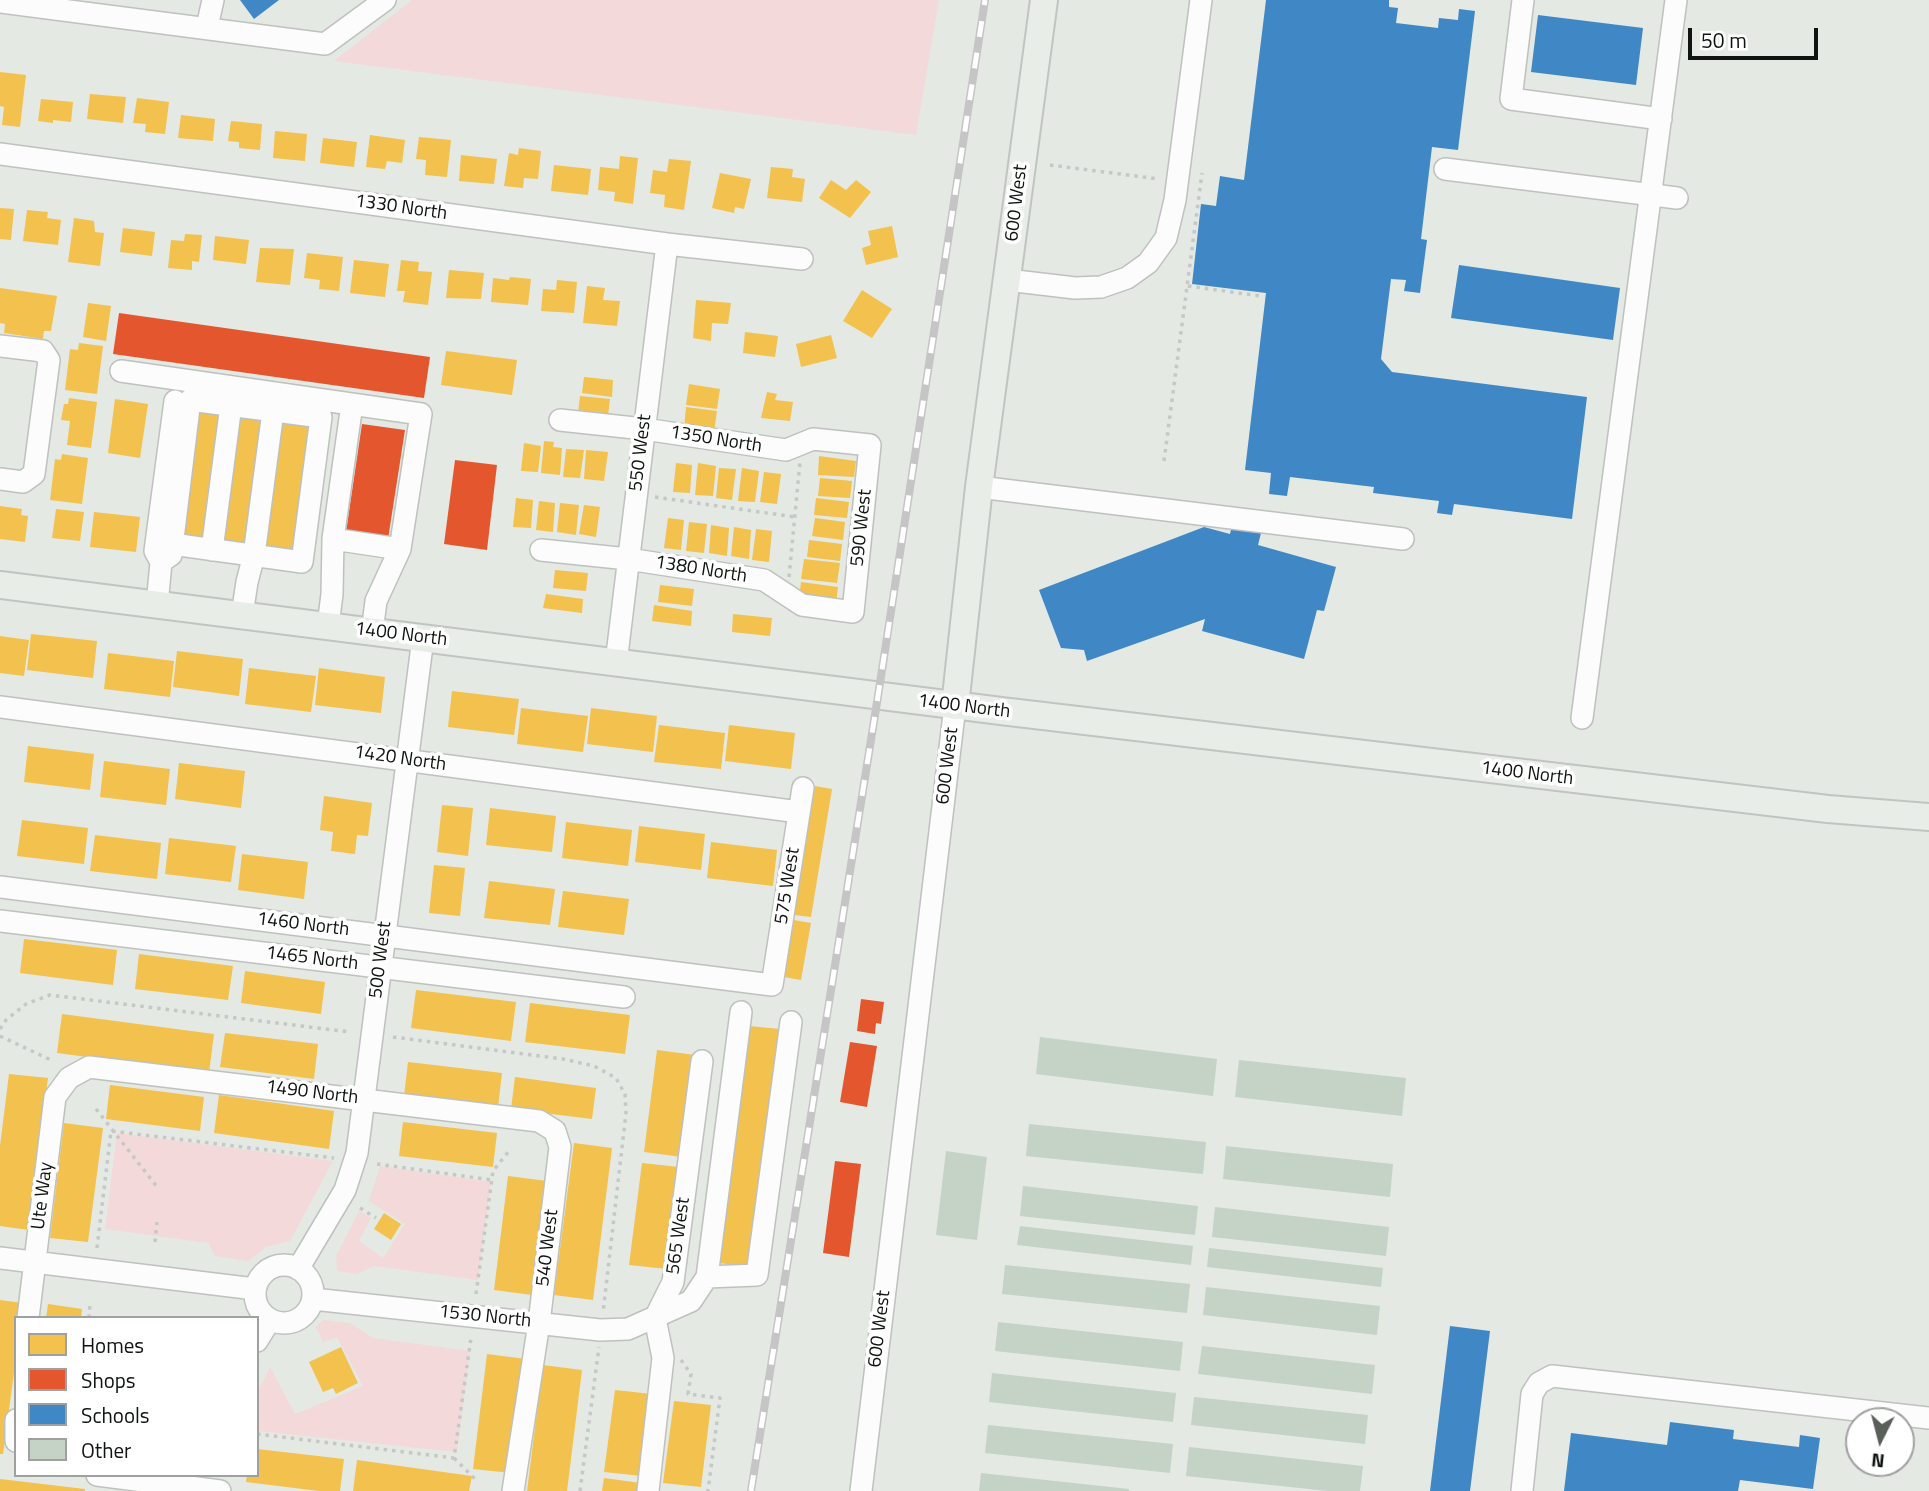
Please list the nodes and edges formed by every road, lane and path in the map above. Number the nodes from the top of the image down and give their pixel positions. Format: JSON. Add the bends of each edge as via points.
{"nodes":[{"id":1,"x":213,"y":0,"type":"edge"},
{"id":2,"x":385,"y":0,"type":"edge"},
{"id":3,"x":1044,"y":0,"type":"edge"},
{"id":4,"x":1201,"y":0,"type":"edge"},
{"id":5,"x":1523,"y":0,"type":"edge"},
{"id":6,"x":1676,"y":0,"type":"edge"},
{"id":7,"x":0,"y":2,"type":"edge"},
{"id":8,"x":30,"y":3,"type":"edge"},
{"id":9,"x":207,"y":27,"type":"junction"},
{"id":10,"x":1661,"y":119,"type":"junction"},
{"id":11,"x":0,"y":154,"type":"edge"},
{"id":12,"x":1049,"y":165,"type":"dead end"},
{"id":13,"x":1445,"y":169,"type":"dead end"},
{"id":14,"x":1202,"y":173,"type":"dead end"},
{"id":15,"x":1167,"y":180,"type":"dead end"},
{"id":16,"x":1651,"y":195,"type":"junction"},
{"id":17,"x":1677,"y":198,"type":"dead end"},
{"id":18,"x":667,"y":244,"type":"junction"},
{"id":19,"x":802,"y":259,"type":"dead end"},
{"id":20,"x":1007,"y":280,"type":"junction"},
{"id":21,"x":1188,"y":286,"type":"junction"},
{"id":22,"x":1261,"y":296,"type":"dead end"},
{"id":23,"x":0,"y":346,"type":"edge"},
{"id":24,"x":121,"y":371,"type":"dead end"},
{"id":25,"x":174,"y":401,"type":"dead end"},
{"id":26,"x":352,"y":404,"type":"junction"},
{"id":27,"x":231,"y":405,"type":"junction"},
{"id":28,"x":274,"y":411,"type":"junction"},
{"id":29,"x":560,"y":420,"type":"dead end"},
{"id":30,"x":644,"y":429,"type":"junction"},
{"id":31,"x":870,"y":444,"type":"joint"},
{"id":32,"x":801,"y":453,"type":"dead end"},
{"id":33,"x":1164,"y":461,"type":"dead end"},
{"id":34,"x":0,"y":479,"type":"edge"},
{"id":35,"x":979,"y":487,"type":"junction"},
{"id":36,"x":652,"y":497,"type":"dead end"},
{"id":37,"x":795,"y":517,"type":"junction"},
{"id":38,"x":333,"y":539,"type":"junction"},
{"id":39,"x":1403,"y":539,"type":"dead end"},
{"id":40,"x":400,"y":549,"type":"junction"},
{"id":41,"x":212,"y":550,"type":"junction"},
{"id":42,"x":541,"y":550,"type":"dead end"},
{"id":43,"x":166,"y":553,"type":"junction"},
{"id":44,"x":254,"y":555,"type":"junction"},
{"id":45,"x":628,"y":559,"type":"junction"},
{"id":46,"x":0,"y":585,"type":"edge"},
{"id":47,"x":788,"y":586,"type":"dead end"},
{"id":48,"x":157,"y":605,"type":"junction"},
{"id":49,"x":853,"y":612,"type":"joint"},
{"id":50,"x":242,"y":615,"type":"junction"},
{"id":51,"x":328,"y":626,"type":"junction"},
{"id":52,"x":372,"y":632,"type":"junction"},
{"id":53,"x":423,"y":638,"type":"junction"},
{"id":54,"x":616,"y":663,"type":"junction"},
{"id":55,"x":955,"y":706,"type":"junction"},
{"id":56,"x":0,"y":707,"type":"edge"},
{"id":57,"x":1582,"y":718,"type":"dead end"},
{"id":58,"x":406,"y":760,"type":"junction"},
{"id":59,"x":803,"y":788,"type":"dead end"},
{"id":60,"x":799,"y":812,"type":"junction"},
{"id":61,"x":1929,"y":817,"type":"edge"},
{"id":62,"x":0,"y":887,"type":"edge"},
{"id":63,"x":0,"y":921,"type":"edge"},
{"id":64,"x":384,"y":936,"type":"junction"},
{"id":65,"x":380,"y":967,"type":"junction"},
{"id":66,"x":772,"y":985,"type":"joint"},
{"id":67,"x":624,"y":997,"type":"dead end"},
{"id":68,"x":741,"y":1012,"type":"dead end"},
{"id":69,"x":791,"y":1022,"type":"dead end"},
{"id":70,"x":0,"y":1029,"type":"edge"},
{"id":71,"x":350,"y":1032,"type":"dead end"},
{"id":72,"x":0,"y":1036,"type":"edge"},
{"id":73,"x":51,"y":1060,"type":"dead end"},
{"id":74,"x":702,"y":1061,"type":"dead end"},
{"id":75,"x":69,"y":1078,"type":"joint"},
{"id":76,"x":364,"y":1099,"type":"junction"},
{"id":77,"x":96,"y":1109,"type":"dead end"},
{"id":78,"x":111,"y":1131,"type":"junction"},
{"id":79,"x":555,"y":1131,"type":"joint"},
{"id":80,"x":509,"y":1151,"type":"dead end"},
{"id":81,"x":334,"y":1158,"type":"dead end"},
{"id":82,"x":377,"y":1164,"type":"dead end"},
{"id":83,"x":492,"y":1180,"type":"junction"},
{"id":84,"x":158,"y":1188,"type":"dead end"},
{"id":85,"x":360,"y":1208,"type":"dead end"},
{"id":86,"x":376,"y":1218,"type":"dead end"},
{"id":87,"x":157,"y":1222,"type":"dead end"},
{"id":88,"x":155,"y":1242,"type":"dead end"},
{"id":89,"x":97,"y":1248,"type":"dead end"},
{"id":90,"x":0,"y":1258,"type":"edge"},
{"id":91,"x":36,"y":1262,"type":"junction"},
{"id":92,"x":299,"y":1269,"type":"junction"},
{"id":93,"x":707,"y":1277,"type":"junction"},
{"id":94,"x":256,"y":1289,"type":"junction"},
{"id":95,"x":476,"y":1294,"type":"dead end"},
{"id":96,"x":313,"y":1299,"type":"junction"},
{"id":97,"x":90,"y":1304,"type":"dead end"},
{"id":98,"x":29,"y":1316,"type":"edge"},
{"id":99,"x":89,"y":1316,"type":"edge"},
{"id":100,"x":655,"y":1318,"type":"junction"},
{"id":101,"x":270,"y":1320,"type":"junction"},
{"id":102,"x":538,"y":1323,"type":"junction"},
{"id":103,"x":259,"y":1338,"type":"edge"},
{"id":104,"x":471,"y":1338,"type":"dead end"},
{"id":105,"x":598,"y":1355,"type":"dead end"},
{"id":106,"x":679,"y":1356,"type":"dead end"},
{"id":107,"x":1929,"y":1418,"type":"edge"},
{"id":108,"x":259,"y":1434,"type":"edge"},
{"id":109,"x":454,"y":1458,"type":"junction"},
{"id":110,"x":116,"y":1477,"type":"edge"},
{"id":111,"x":477,"y":1480,"type":"dead end"},
{"id":112,"x":211,"y":1487,"type":"edge"},
{"id":113,"x":513,"y":1491,"type":"edge"},
{"id":114,"x":580,"y":1491,"type":"edge"},
{"id":115,"x":648,"y":1491,"type":"edge"},
{"id":116,"x":708,"y":1491,"type":"edge"},
{"id":117,"x":861,"y":1491,"type":"edge"},
{"id":118,"x":1522,"y":1491,"type":"edge"}],
"edges":[{"from":1,"to":9,"type":"street"},
{"from":2,"to":9,"type":"street","via":[[325,44]]},
{"from":3,"to":20,"type":"main road","name":"600 West"},
{"from":4,"to":20,"type":"street","via":[[1166,238],[1148,263],[1127,278],[1101,287]]},
{"from":5,"to":10,"type":"street","via":[[1511,99]]},
{"from":6,"to":10,"type":"street"},
{"from":7,"to":8,"type":"street"},
{"from":8,"to":9,"type":"street"},
{"from":10,"to":16,"type":"street"},
{"from":11,"to":18,"type":"street","name":"1330 North"},
{"from":12,"to":15,"type":"path"},
{"from":13,"to":16,"type":"street"},
{"from":14,"to":21,"type":"path"},
{"from":16,"to":17,"type":"street"},
{"from":16,"to":57,"type":"street"},
{"from":18,"to":19,"type":"street","name":"1330 North"},
{"from":18,"to":30,"type":"street","name":"550 West"},
{"from":20,"to":35,"type":"main road","name":"600 West"},
{"from":21,"to":22,"type":"path"},
{"from":21,"to":33,"type":"path"},
{"from":23,"to":34,"type":"street","via":[[43,351],[49,360],[34,474],[23,482]]},
{"from":24,"to":26,"type":"street"},
{"from":25,"to":43,"type":"street","via":[[155,551]]},
{"from":26,"to":38,"type":"street"},
{"from":26,"to":40,"type":"street","via":[[421,414]]},
{"from":27,"to":28,"type":"street"},
{"from":27,"to":41,"type":"street"},
{"from":27,"to":43,"type":"street","via":[[190,400]]},
{"from":28,"to":44,"type":"street"},
{"from":28,"to":44,"type":"street","via":[[321,417],[302,562]]},
{"from":29,"to":30,"type":"street","name":"1350 North"},
{"from":30,"to":31,"type":"street","name":"1350 North","via":[[786,450],[813,439]]},
{"from":30,"to":45,"type":"street","name":"550 West"},
{"from":31,"to":49,"type":"street","name":"590 West"},
{"from":32,"to":37,"type":"path"},
{"from":35,"to":39,"type":"street"},
{"from":35,"to":55,"type":"main road","name":"600 West"},
{"from":36,"to":37,"type":"path"},
{"from":37,"to":47,"type":"path"},
{"from":38,"to":40,"type":"street"},
{"from":38,"to":51,"type":"street"},
{"from":40,"to":52,"type":"street","via":[[376,601]]},
{"from":41,"to":43,"type":"street"},
{"from":41,"to":44,"type":"street"},
{"from":42,"to":45,"type":"street","name":"1380 North"},
{"from":43,"to":48,"type":"street"},
{"from":44,"to":50,"type":"street"},
{"from":45,"to":49,"type":"street","name":"1380 North","via":[[764,580],[802,605]]},
{"from":45,"to":54,"type":"street","name":"550 West"},
{"from":46,"to":48,"type":"main road","name":"1400 North"},
{"from":48,"to":50,"type":"main road","name":"1400 North"},
{"from":50,"to":51,"type":"main road","name":"1400 North"},
{"from":51,"to":52,"type":"main road","name":"1400 North"},
{"from":52,"to":53,"type":"main road","name":"1400 North"},
{"from":53,"to":54,"type":"main road","name":"1400 North"},
{"from":53,"to":58,"type":"street","name":"500 West"},
{"from":54,"to":55,"type":"main road","name":"1400 North"},
{"from":55,"to":61,"type":"main road","name":"1400 North"},
{"from":55,"to":117,"type":"street","name":"600 West"},
{"from":56,"to":58,"type":"street","name":"1420 North"},
{"from":58,"to":60,"type":"street","name":"1420 North"},
{"from":58,"to":64,"type":"street","name":"500 West"},
{"from":59,"to":60,"type":"street","name":"575 West"},
{"from":60,"to":66,"type":"street","name":"575 West"},
{"from":62,"to":64,"type":"street","name":"1460 North"},
{"from":63,"to":65,"type":"street","name":"1465 North"},
{"from":64,"to":65,"type":"street","name":"500 West"},
{"from":64,"to":66,"type":"street","name":"1460 North"},
{"from":65,"to":67,"type":"street","name":"1465 North"},
{"from":65,"to":76,"type":"street","name":"500 West"},
{"from":68,"to":93,"type":"street"},
{"from":69,"to":93,"type":"street","via":[[757,1275]]},
{"from":70,"to":71,"type":"path","via":[[26,1004],[50,995]]},
{"from":72,"to":73,"type":"path"},
{"from":74,"to":100,"type":"street","name":"565 West","via":[[673,1282]]},
{"from":75,"to":76,"type":"street","name":"1490 North","via":[[89,1067]]},
{"from":75,"to":91,"type":"street","name":"Ute Way","via":[[55,1097]]},
{"from":76,"to":79,"type":"street","name":"1490 North","via":[[539,1121]]},
{"from":76,"to":92,"type":"street","name":"500 West","via":[[357,1153],[345,1190]]},
{"from":77,"to":78,"type":"path"},
{"from":78,"to":81,"type":"path"},
{"from":78,"to":84,"type":"path"},
{"from":78,"to":89,"type":"path"},
{"from":79,"to":102,"type":"street","name":"540 West","via":[[560,1147]]},
{"from":80,"to":83,"type":"path","via":[[493,1171]]},
{"from":82,"to":83,"type":"path"},
{"from":83,"to":95,"type":"path"},
{"from":85,"to":86,"type":"path"},
{"from":87,"to":88,"type":"path"},
{"from":90,"to":91,"type":"street"},
{"from":91,"to":94,"type":"street"},
{"from":91,"to":98,"type":"street","name":"Ute Way"},
{"from":92,"to":94,"type":"street","via":[[272,1268]]},
{"from":92,"to":96,"type":"street","via":[[310,1282]]},
{"from":93,"to":100,"type":"street","name":"1530 North","via":[[691,1301]]},
{"from":94,"to":101,"type":"street","via":[[258,1307]]},
{"from":96,"to":101,"type":"street","via":[[297,1320]]},
{"from":96,"to":102,"type":"street","name":"1530 North"},
{"from":97,"to":99,"type":"path"},
{"from":100,"to":102,"type":"street","name":"1530 North","via":[[628,1329]]},
{"from":100,"to":115,"type":"street","via":[[663,1358]]},
{"from":101,"to":103,"type":"street"},
{"from":102,"to":113,"type":"street","name":"540 West"},
{"from":104,"to":109,"type":"path"},
{"from":105,"to":114,"type":"path"},
{"from":106,"to":116,"type":"path","via":[[691,1374],[688,1394],[720,1398]]},
{"from":107,"to":118,"type":"street","via":[[1552,1376],[1539,1382],[1532,1394]]},
{"from":108,"to":109,"type":"path"},
{"from":109,"to":111,"type":"path"},
{"from":110,"to":112,"type":"street"}]}
